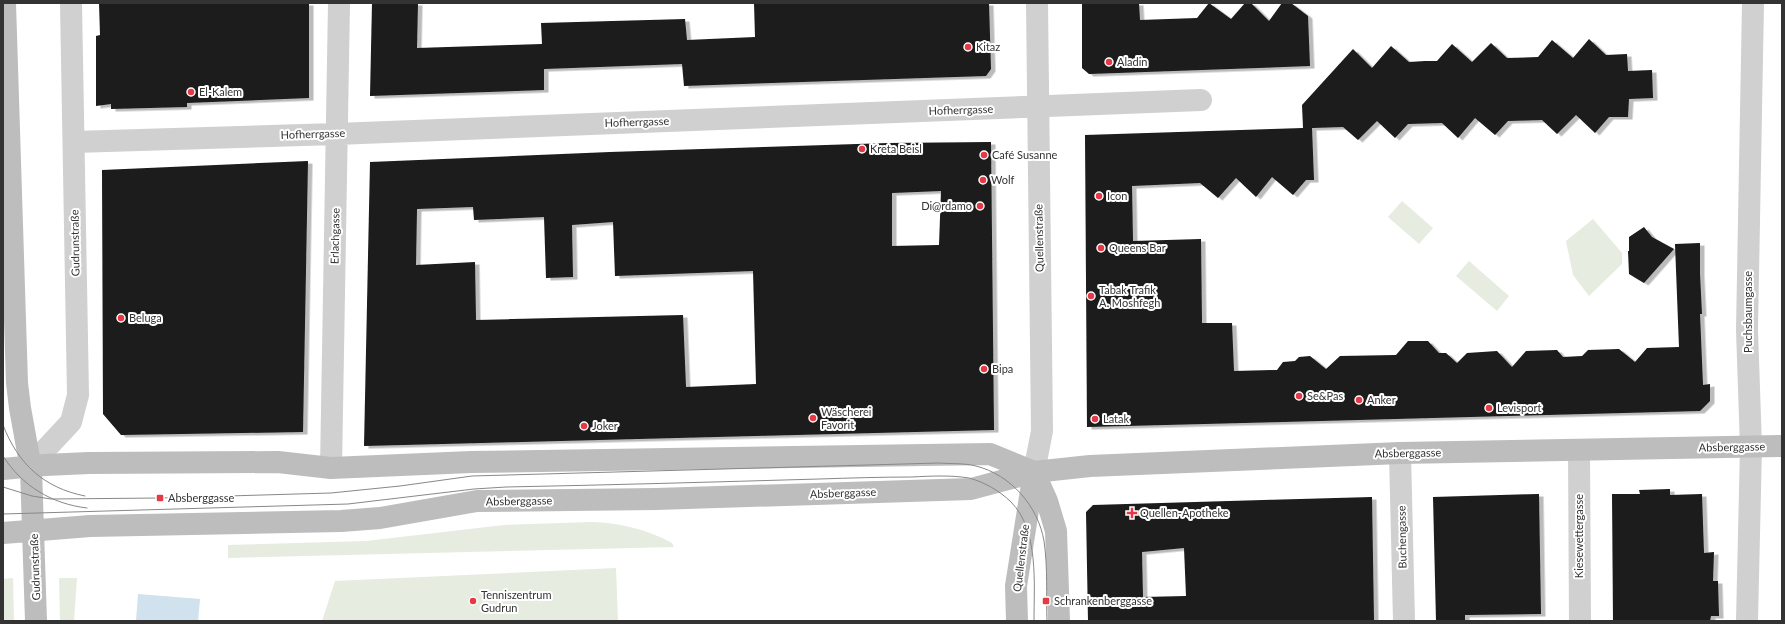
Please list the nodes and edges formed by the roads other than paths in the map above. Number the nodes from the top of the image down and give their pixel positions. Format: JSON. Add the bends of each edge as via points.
{"nodes":[{"id":1,"x":5,"y":3,"type":"edge"},
{"id":2,"x":71,"y":3,"type":"edge"},
{"id":3,"x":339,"y":3,"type":"edge"},
{"id":4,"x":1037,"y":3,"type":"edge"},
{"id":5,"x":1753,"y":3,"type":"edge"},
{"id":6,"x":1201,"y":100,"type":"dead end"},
{"id":7,"x":1038,"y":107,"type":"junction"},
{"id":8,"x":336,"y":134,"type":"junction"},
{"id":9,"x":74,"y":142,"type":"junction"},
{"id":10,"x":1782,"y":446,"type":"edge"},
{"id":11,"x":1750,"y":447,"type":"junction"},
{"id":12,"x":1579,"y":451,"type":"junction"},
{"id":13,"x":1400,"y":453,"type":"junction"},
{"id":14,"x":30,"y":466,"type":"junction"},
{"id":15,"x":331,"y":468,"type":"junction"},
{"id":16,"x":3,"y":469,"type":"edge"},
{"id":17,"x":1034,"y":472,"type":"junction"},
{"id":18,"x":33,"y":531,"type":"junction"},
{"id":19,"x":3,"y":533,"type":"edge"},
{"id":20,"x":36,"y":621,"type":"edge"},
{"id":21,"x":1017,"y":621,"type":"edge"},
{"id":22,"x":1059,"y":621,"type":"edge"},
{"id":23,"x":1404,"y":621,"type":"edge"},
{"id":24,"x":1580,"y":621,"type":"edge"},
{"id":25,"x":1747,"y":621,"type":"edge"}],
"edges":[{"from":1,"to":14,"type":"street","name":"Gudrunstraße","via":[[18,383]]},
{"from":2,"to":9,"type":"street","name":"Gudrunstraße"},
{"from":3,"to":8,"type":"street","name":"Erlachgasse"},
{"from":4,"to":7,"type":"street","name":"Quellenstraße"},
{"from":5,"to":11,"type":"street","name":"Puchsbaumgasse","via":[[1747,330]]},
{"from":6,"to":7,"type":"street","name":"Hofherrgasse"},
{"from":7,"to":8,"type":"street","name":"Hofherrgasse"},
{"from":7,"to":17,"type":"street","name":"Quellenstraße","via":[[1042,431]]},
{"from":8,"to":9,"type":"street","name":"Hofherrgasse"},
{"from":8,"to":15,"type":"street","name":"Erlachgasse"},
{"from":9,"to":14,"type":"street","name":"Gudrunstraße","via":[[78,394],[71,422]]},
{"from":10,"to":11,"type":"street","name":"Absberggasse"},
{"from":11,"to":12,"type":"street","name":"Absberggasse"},
{"from":11,"to":25,"type":"street","name":"Puchsbaumgasse"},
{"from":12,"to":13,"type":"street","name":"Absberggasse"},
{"from":12,"to":24,"type":"street","name":"Kiesewettergasse"},
{"from":13,"to":17,"type":"street","name":"Absberggasse","via":[[1084,466]]},
{"from":13,"to":23,"type":"street","name":"Buchengasse"},
{"from":14,"to":15,"type":"street","name":"Absberggasse","via":[[89,463],[278,462]]},
{"from":14,"to":16,"type":"street","name":"Absberggasse"},
{"from":14,"to":18,"type":"street","name":"Gudrunstraße"},
{"from":15,"to":17,"type":"street","name":"Absberggasse","via":[[472,462],[990,454]]},
{"from":17,"to":18,"type":"street","name":"Absberggasse","via":[[971,489],[656,499],[477,501],[380,518],[341,521],[105,526]]},
{"from":17,"to":21,"type":"street","name":"Quellenstraße","via":[[1016,586]]},
{"from":17,"to":22,"type":"street","via":[[1047,501],[1056,531]]},
{"from":18,"to":19,"type":"street","name":"Absberggasse"},
{"from":18,"to":20,"type":"street","name":"Gudrunstraße"}]}
